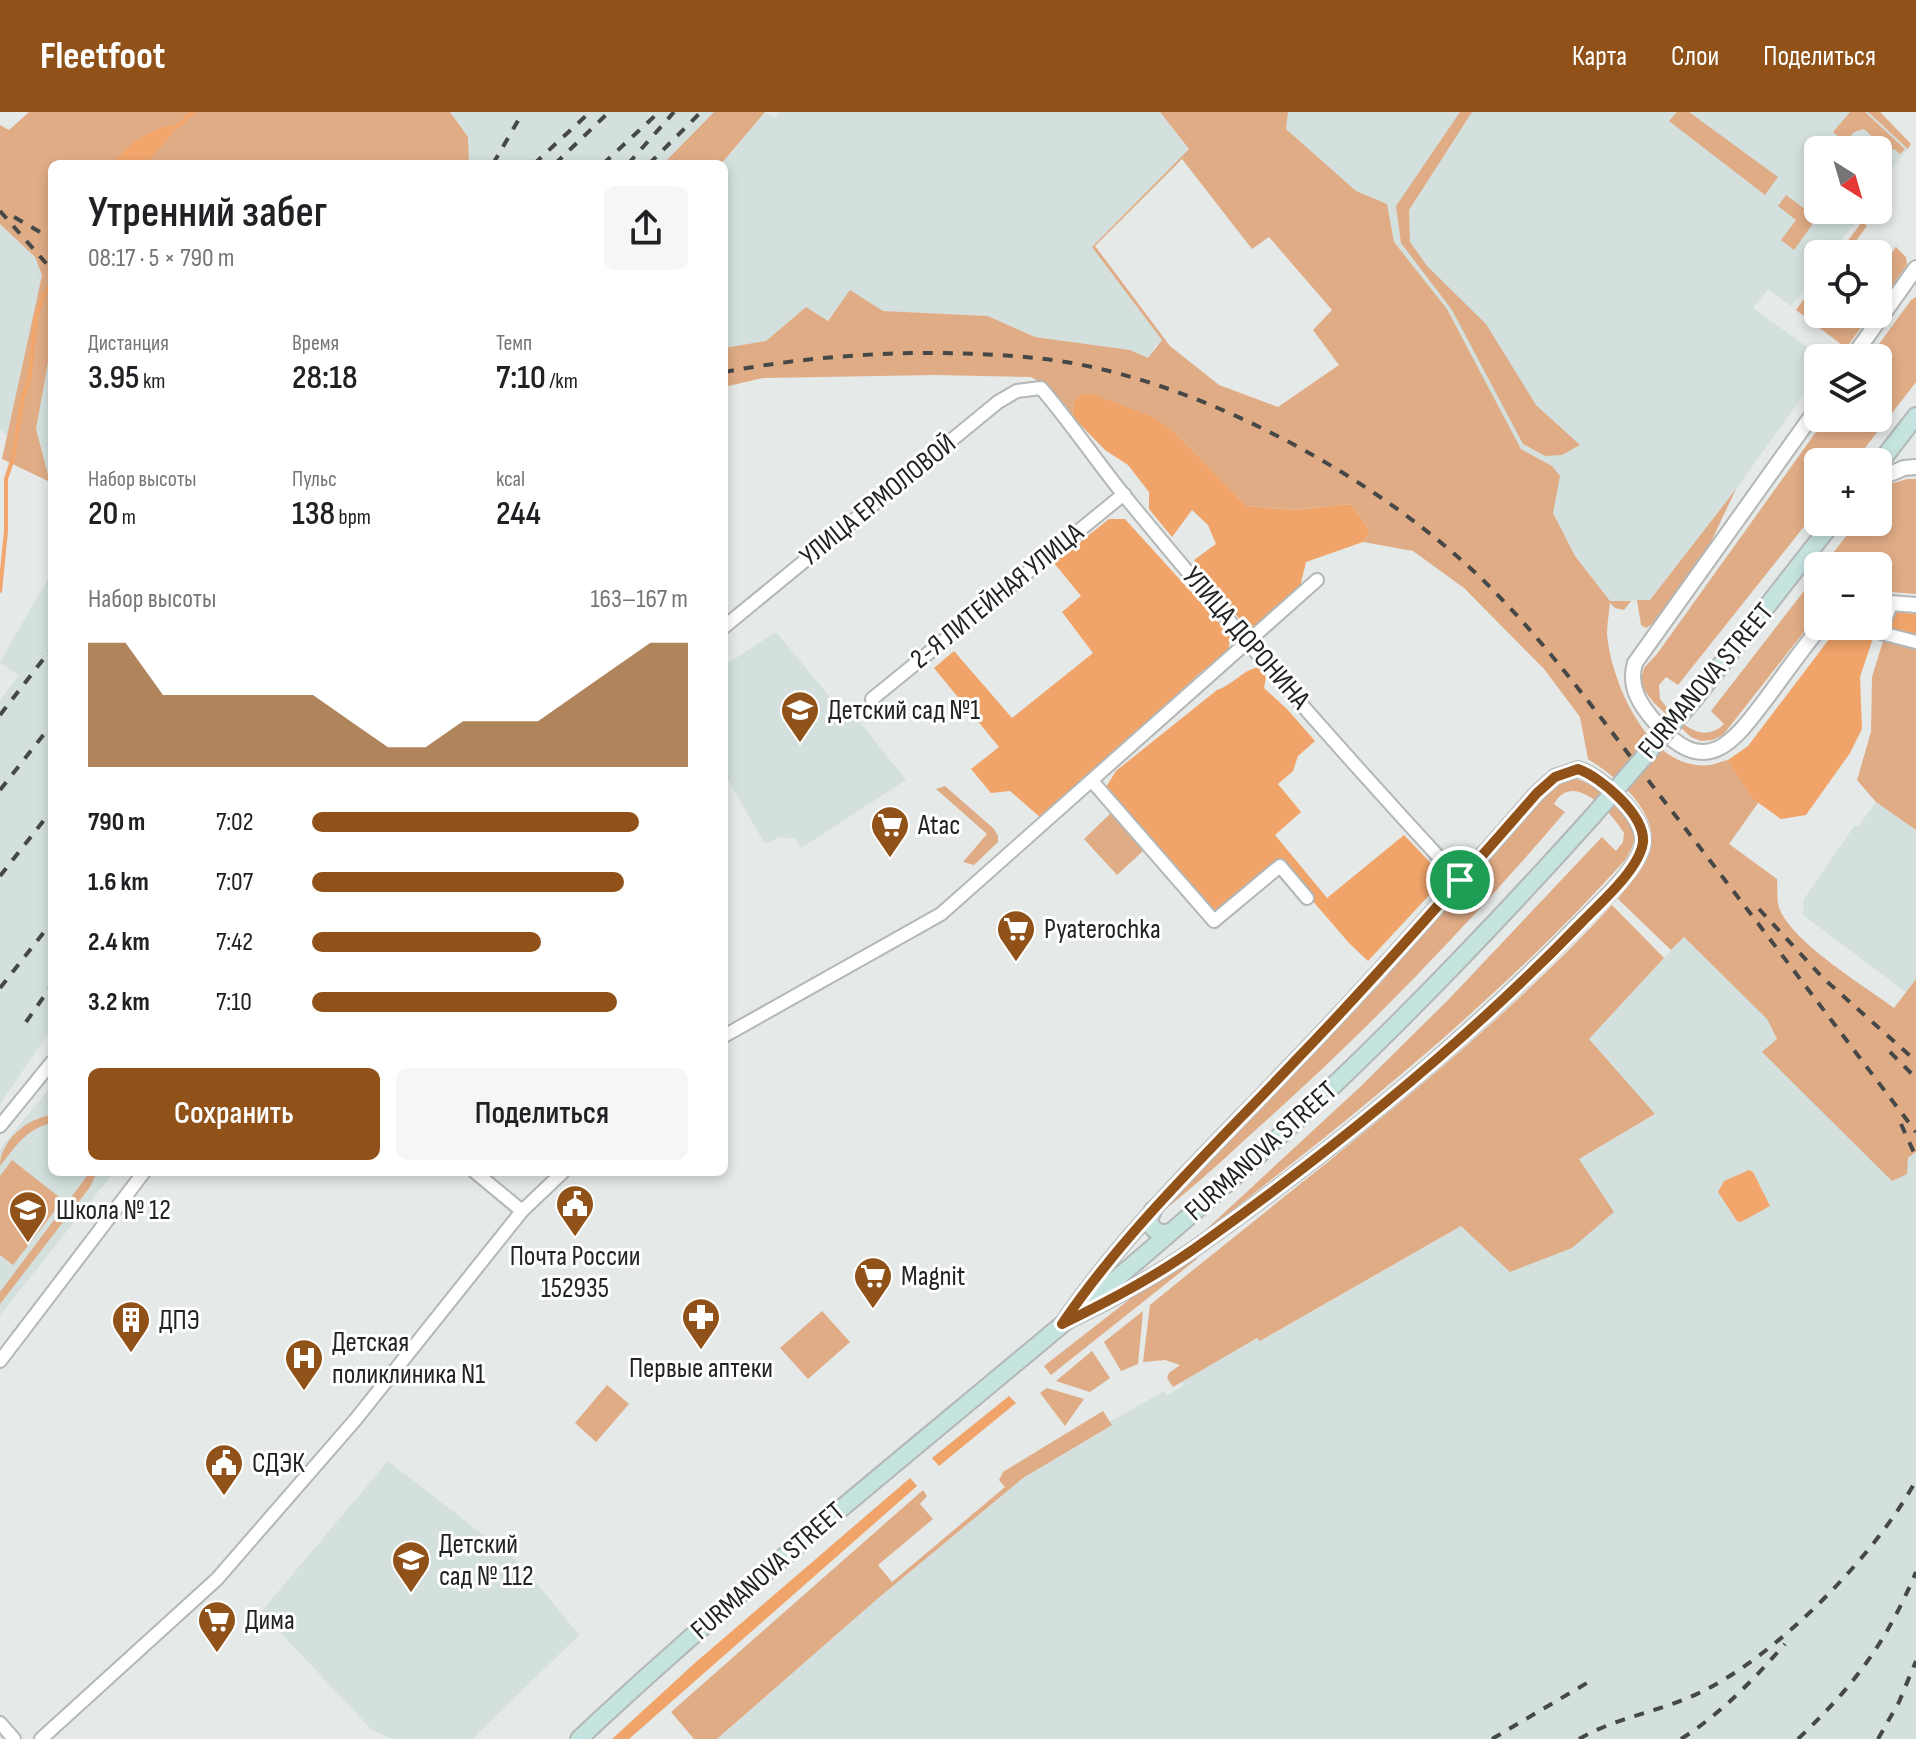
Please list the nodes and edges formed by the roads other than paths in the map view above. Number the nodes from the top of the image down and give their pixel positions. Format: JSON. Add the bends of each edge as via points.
{"nodes":[{"id":1,"x":1916,"y":268,"type":"edge"},
{"id":2,"x":1862,"y":344,"type":"edge"},
{"id":3,"x":1041,"y":388,"type":"joint"},
{"id":4,"x":1916,"y":416,"type":"edge"},
{"id":5,"x":1804,"y":427,"type":"edge"},
{"id":6,"x":1891,"y":448,"type":"edge"},
{"id":7,"x":1916,"y":467,"type":"edge"},
{"id":8,"x":1892,"y":473,"type":"edge"},
{"id":9,"x":1124,"y":494,"type":"junction"},
{"id":10,"x":1822,"y":536,"type":"edge"},
{"id":11,"x":1317,"y":580,"type":"dead end"},
{"id":12,"x":1892,"y":603,"type":"edge"},
{"id":13,"x":1916,"y":605,"type":"edge"},
{"id":14,"x":728,"y":624,"type":"edge"},
{"id":15,"x":1892,"y":636,"type":"edge"},
{"id":16,"x":1810,"y":640,"type":"edge"},
{"id":17,"x":1248,"y":642,"type":"junction"},
{"id":18,"x":1916,"y":642,"type":"edge"},
{"id":19,"x":872,"y":699,"type":"dead end"},
{"id":20,"x":1092,"y":781,"type":"junction"},
{"id":21,"x":1460,"y":880,"type":"junction"},
{"id":22,"x":1307,"y":898,"type":"dead end"},
{"id":23,"x":728,"y":1034,"type":"edge"},
{"id":24,"x":48,"y":1067,"type":"edge"},
{"id":25,"x":0,"y":1126,"type":"edge"},
{"id":26,"x":141,"y":1176,"type":"edge"},
{"id":27,"x":480,"y":1176,"type":"edge"},
{"id":28,"x":559,"y":1176,"type":"edge"},
{"id":29,"x":1153,"y":1210,"type":"junction"},
{"id":30,"x":522,"y":1211,"type":"junction"},
{"id":31,"x":1170,"y":1233,"type":"junction"},
{"id":32,"x":1185,"y":1254,"type":"junction"},
{"id":33,"x":1062,"y":1324,"type":"junction"},
{"id":34,"x":0,"y":1361,"type":"edge"},
{"id":35,"x":0,"y":1723,"type":"edge"},
{"id":36,"x":14,"y":1739,"type":"edge"},
{"id":37,"x":41,"y":1739,"type":"edge"},
{"id":38,"x":579,"y":1739,"type":"edge"}],
"edges":[{"from":1,"to":2,"type":"street"},
{"from":3,"to":9,"type":"street","name":"УЛИЦА ДОРОНИНА"},
{"from":3,"to":14,"type":"street","name":"УЛИЦА ЕРМОЛОВОЙ","via":[[1017,391],[998,402]]},
{"from":4,"to":6,"type":"main road"},
{"from":5,"to":16,"type":"street","via":[[1635,663],[1633,688],[1649,716],[1679,745],[1706,752],[1722,748],[1742,731]]},
{"from":7,"to":8,"type":"street"},
{"from":9,"to":17,"type":"street","name":"УЛИЦА ДОРОНИНА"},
{"from":9,"to":19,"type":"street","name":"2-Я ЛИТЕЙНАЯ УЛИЦА"},
{"from":10,"to":31,"type":"main road","name":"FURMANOVA STREET","bridge":true,"via":[[1695,698],[1502,917],[1398,1023]]},
{"from":11,"to":17,"type":"street"},
{"from":12,"to":13,"type":"street"},
{"from":15,"to":18,"type":"street"},
{"from":17,"to":20,"type":"street"},
{"from":17,"to":21,"type":"street","name":"УЛИЦА ДОРОНИНА"},
{"from":20,"to":22,"type":"street","via":[[1214,921],[1280,866]]},
{"from":20,"to":23,"type":"street","via":[[941,914]]},
{"from":21,"to":29,"type":"street"},
{"from":21,"to":32,"type":"street","via":[[1537,793],[1555,777],[1578,769],[1604,784],[1636,819],[1643,841],[1631,867],[1608,895],[1512,992],[1348,1133]]},
{"from":24,"to":25,"type":"street"},
{"from":26,"to":34,"type":"street"},
{"from":27,"to":30,"type":"street"},
{"from":28,"to":30,"type":"street"},
{"from":29,"to":31,"type":"main road","via":[[1153,1229]]},
{"from":29,"to":33,"type":"street"},
{"from":30,"to":37,"type":"street","via":[[356,1419],[217,1579]]},
{"from":31,"to":32,"type":"street","via":[[1171,1251]]},
{"from":31,"to":33,"type":"main road","name":"FURMANOVA STREET"},
{"from":32,"to":33,"type":"street","via":[[1113,1300]]},
{"from":33,"to":38,"type":"main road","name":"FURMANOVA STREET","via":[[839,1509]]},
{"from":35,"to":36,"type":"street"}]}
